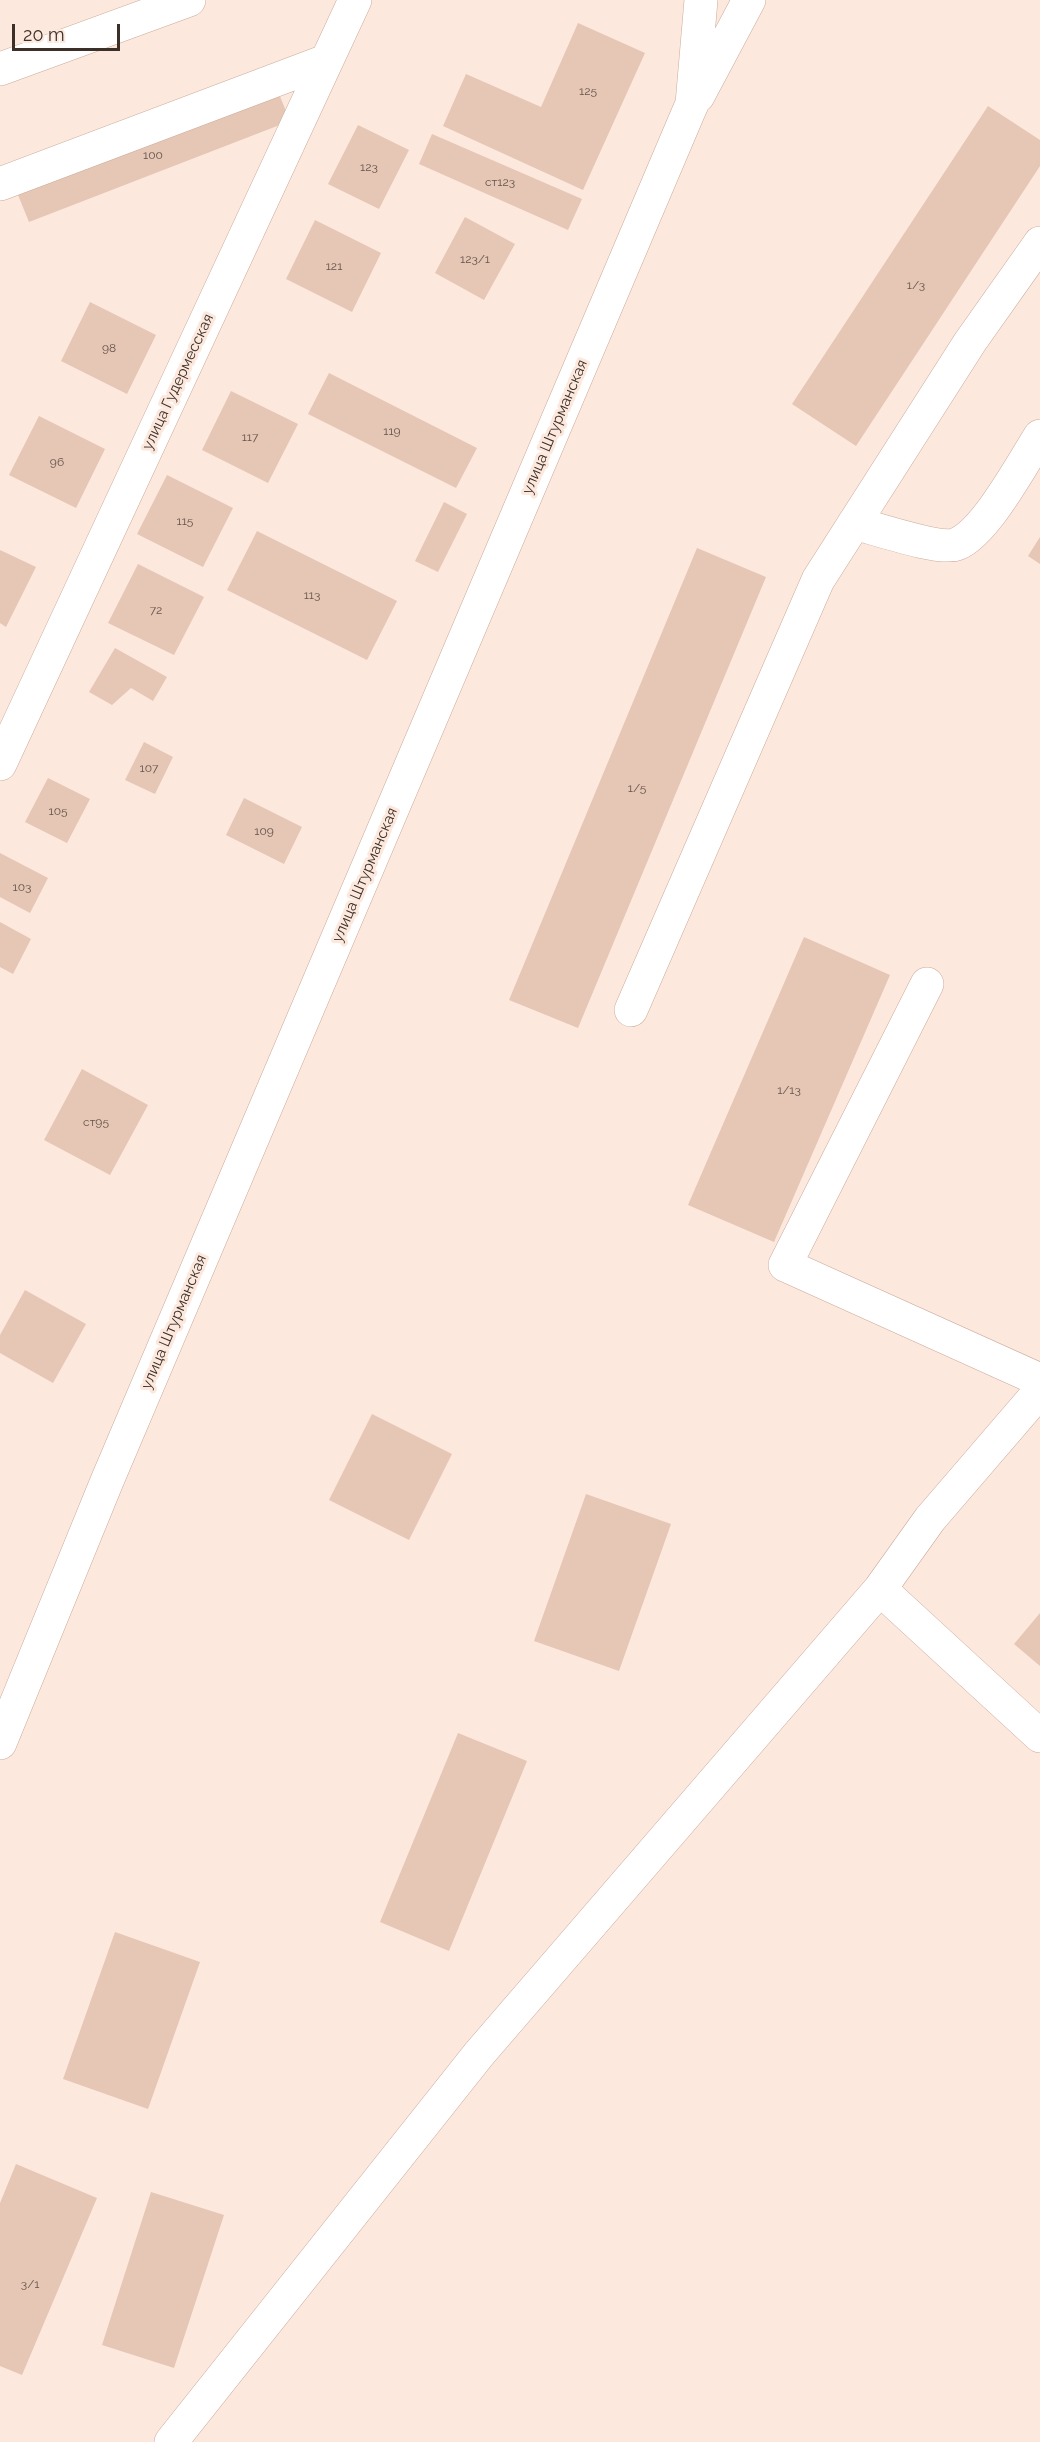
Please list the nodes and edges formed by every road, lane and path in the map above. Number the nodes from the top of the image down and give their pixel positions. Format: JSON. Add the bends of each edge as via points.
{"nodes":[{"id":1,"x":189,"y":0,"type":"edge"},
{"id":2,"x":355,"y":0,"type":"edge"},
{"id":3,"x":701,"y":0,"type":"edge"},
{"id":4,"x":748,"y":0,"type":"edge"},
{"id":5,"x":327,"y":61,"type":"junction"},
{"id":6,"x":0,"y":69,"type":"edge"},
{"id":7,"x":688,"y":113,"type":"junction"},
{"id":8,"x":0,"y":184,"type":"edge"},
{"id":9,"x":1040,"y":243,"type":"edge"},
{"id":10,"x":1040,"y":436,"type":"edge"},
{"id":11,"x":854,"y":523,"type":"junction"},
{"id":12,"x":0,"y":764,"type":"edge"},
{"id":13,"x":927,"y":984,"type":"dead end"},
{"id":14,"x":631,"y":1010,"type":"dead end"},
{"id":15,"x":1040,"y":1380,"type":"edge"},
{"id":16,"x":1040,"y":1391,"type":"edge"},
{"id":17,"x":880,"y":1589,"type":"junction"},
{"id":18,"x":10,"y":1692,"type":"edge"},
{"id":19,"x":1040,"y":1736,"type":"edge"},
{"id":20,"x":0,"y":1743,"type":"edge"},
{"id":21,"x":171,"y":2442,"type":"edge"}],
"edges":[{"from":1,"to":6,"type":"main road"},
{"from":2,"to":5,"type":"main road","name":"улица Гудермесская"},
{"from":3,"to":7,"type":"main road","name":"улица Штурманская"},
{"from":4,"to":7,"type":"main road"},
{"from":5,"to":8,"type":"main road"},
{"from":5,"to":12,"type":"main road","name":"улица Гудермесская"},
{"from":7,"to":18,"type":"main road","name":"улица Штурманская","via":[[106,1481]]},
{"from":9,"to":11,"type":"main road","via":[[970,342]]},
{"from":10,"to":11,"type":"main road","via":[[981,526],[956,545],[934,545]]},
{"from":11,"to":14,"type":"main road","via":[[818,580]]},
{"from":13,"to":15,"type":"main road","via":[[785,1265]]},
{"from":16,"to":17,"type":"main road","via":[[930,1519]]},
{"from":17,"to":19,"type":"main road"},
{"from":17,"to":21,"type":"main road","via":[[479,2054]]},
{"from":18,"to":20,"type":"main road","name":"улица Штурманская"}]}
